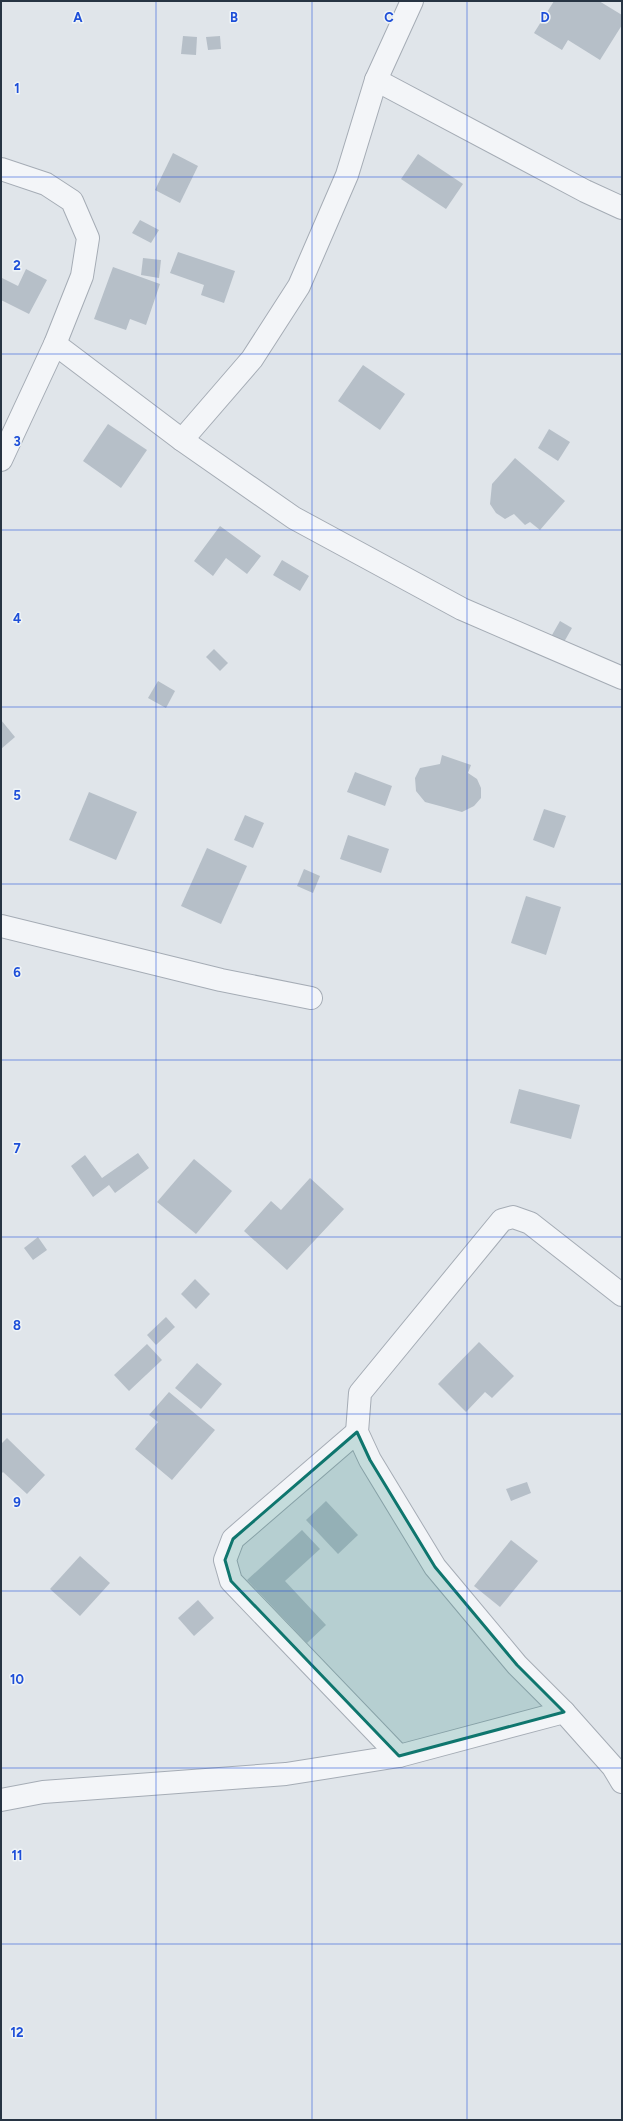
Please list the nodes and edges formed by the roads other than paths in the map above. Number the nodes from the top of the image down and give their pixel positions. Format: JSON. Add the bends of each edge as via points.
{"nodes":[{"id":1,"x":412,"y":1,"type":"edge"},
{"id":2,"x":376,"y":80,"type":"junction"},
{"id":3,"x":1,"y":169,"type":"edge"},
{"id":4,"x":622,"y":208,"type":"edge"},
{"id":5,"x":55,"y":344,"type":"junction"},
{"id":6,"x":182,"y":440,"type":"junction"},
{"id":7,"x":1,"y":460,"type":"edge"},
{"id":8,"x":622,"y":678,"type":"edge"},
{"id":9,"x":1,"y":926,"type":"edge"},
{"id":10,"x":310,"y":998,"type":"dead end"},
{"id":11,"x":622,"y":1295,"type":"edge"},
{"id":12,"x":357,"y":1432,"type":"junction"},
{"id":13,"x":564,"y":1712,"type":"junction"},
{"id":14,"x":399,"y":1756,"type":"junction"},
{"id":15,"x":622,"y":1782,"type":"edge"},
{"id":16,"x":1,"y":1800,"type":"edge"}],
"edges":[{"from":1,"to":2,"type":"street"},
{"from":2,"to":4,"type":"street"},
{"from":2,"to":6,"type":"street","via":[[347,175],[299,286],[252,359]]},
{"from":3,"to":5,"type":"street","via":[[46,184],[72,201],[88,238],[82,276]]},
{"from":5,"to":6,"type":"street"},
{"from":5,"to":7,"type":"street"},
{"from":6,"to":8,"type":"street","via":[[301,521],[462,609]]},
{"from":9,"to":10,"type":"street","via":[[221,980]]},
{"from":11,"to":12,"type":"street","via":[[530,1223],[513,1217],[502,1220],[360,1393]]},
{"from":12,"to":13,"type":"street","via":[[370,1460],[435,1568],[516,1665]]},
{"from":12,"to":14,"type":"street","via":[[233,1538],[225,1560],[231,1581]]},
{"from":13,"to":14,"type":"street"},
{"from":13,"to":15,"type":"street","via":[[613,1767]]},
{"from":14,"to":16,"type":"street","via":[[286,1774],[43,1792]]}]}
